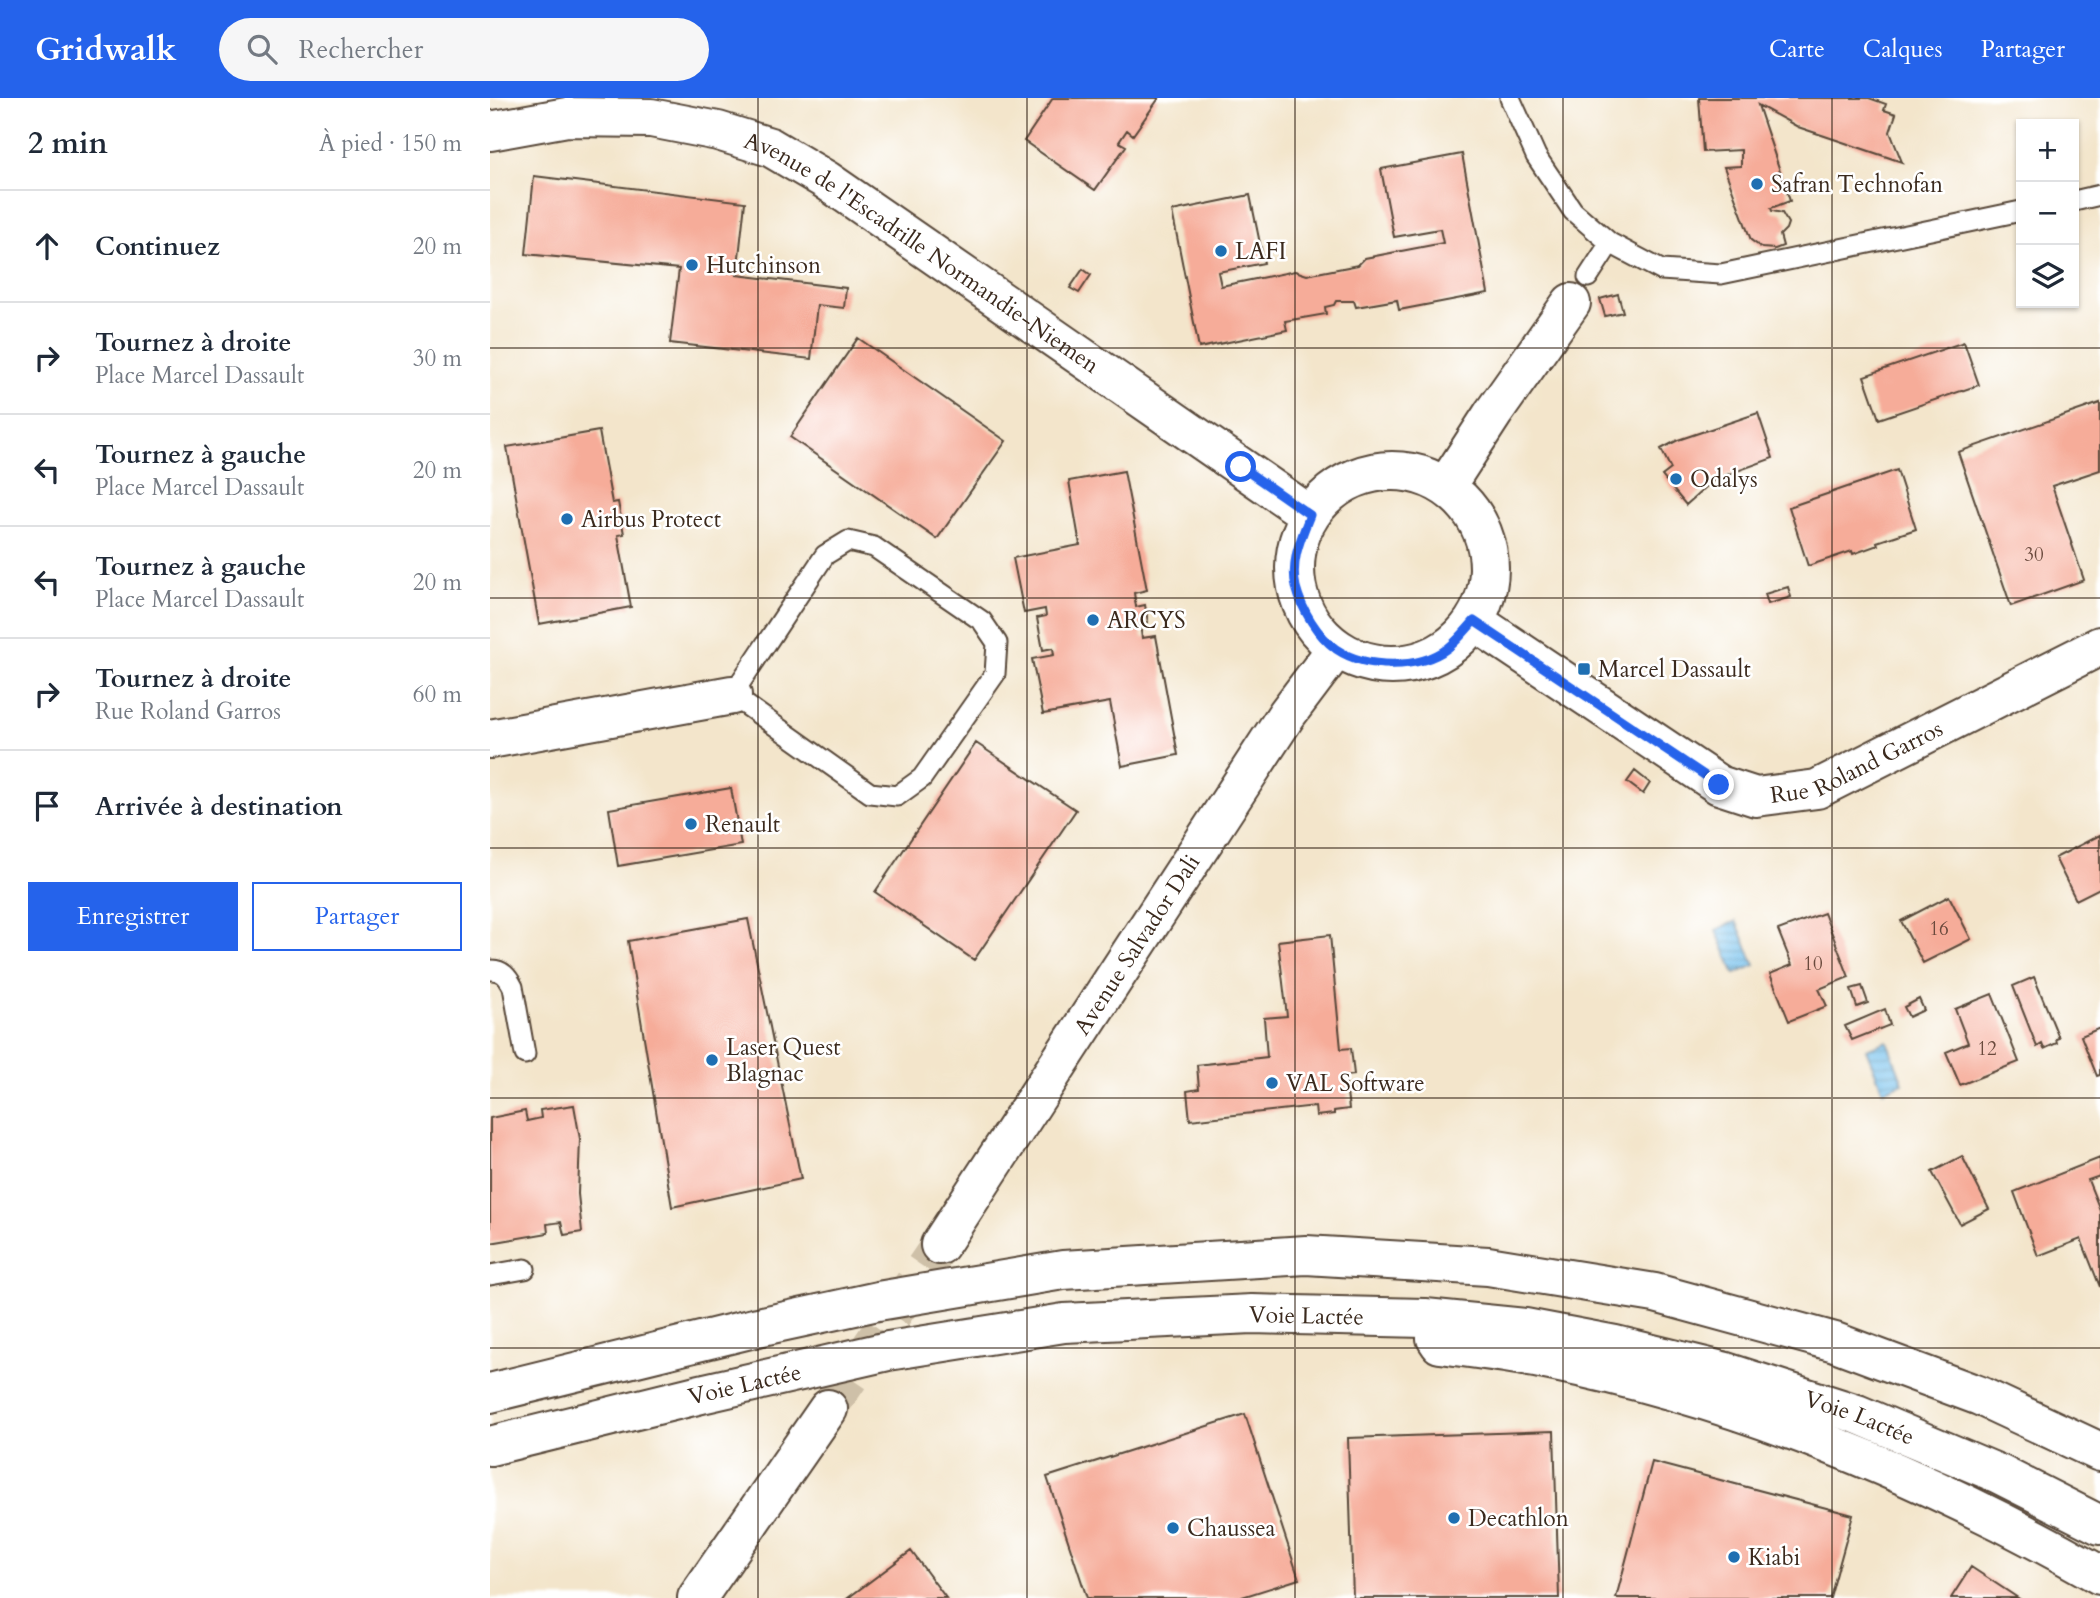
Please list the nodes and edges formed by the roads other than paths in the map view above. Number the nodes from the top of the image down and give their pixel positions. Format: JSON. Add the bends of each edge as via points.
{"nodes":[{"id":1,"x":1510,"y":98,"type":"edge"},
{"id":2,"x":490,"y":131,"type":"edge"},
{"id":3,"x":2100,"y":195,"type":"edge"},
{"id":4,"x":2079,"y":200,"type":"edge"},
{"id":5,"x":2016,"y":212,"type":"edge"},
{"id":6,"x":1610,"y":243,"type":"junction"},
{"id":7,"x":1580,"y":290,"type":"joint"},
{"id":8,"x":1447,"y":486,"type":"junction"},
{"id":9,"x":1310,"y":515,"type":"junction"},
{"id":10,"x":1474,"y":621,"type":"junction"},
{"id":11,"x":2100,"y":646,"type":"edge"},
{"id":12,"x":1336,"y":649,"type":"junction"},
{"id":13,"x":732,"y":695,"type":"junction"},
{"id":14,"x":490,"y":738,"type":"edge"},
{"id":15,"x":490,"y":970,"type":"edge"},
{"id":16,"x":525,"y":1054,"type":"dead end"},
{"id":17,"x":940,"y":1245,"type":"tunnel mouth"},
{"id":18,"x":525,"y":1269,"type":"dead end"},
{"id":19,"x":490,"y":1275,"type":"edge"},
{"id":20,"x":1425,"y":1318,"type":"junction"},
{"id":21,"x":490,"y":1393,"type":"edge"},
{"id":22,"x":828,"y":1409,"type":"tunnel mouth"},
{"id":23,"x":490,"y":1446,"type":"edge"},
{"id":24,"x":2100,"y":1452,"type":"edge"},
{"id":25,"x":2100,"y":1525,"type":"edge"},
{"id":26,"x":2100,"y":1575,"type":"edge"},
{"id":27,"x":697,"y":1598,"type":"edge"}],
"edges":[{"from":1,"to":6,"type":"lane","via":[[1536,156],[1573,211]]},
{"from":2,"to":9,"type":"main road","name":"Avenue de l'Escadrille Normandie-Niemen","via":[[567,117],[651,118],[718,131],[771,148],[826,180]]},
{"from":3,"to":4,"type":"lane"},
{"from":5,"to":6,"type":"lane","via":[[1721,274],[1661,270]]},
{"from":6,"to":7,"type":"lane"},
{"from":7,"to":8,"type":"main road"},
{"from":8,"to":9,"type":"main road","via":[[1411,472],[1374,472],[1337,487]]},
{"from":8,"to":10,"type":"main road","via":[[1466,503],[1488,550],[1490,575]]},
{"from":9,"to":12,"type":"main road","via":[[1296,549],[1296,586],[1310,621]]},
{"from":10,"to":11,"type":"main road","name":"Rue Roland Garros","via":[[1719,785],[1756,797],[1817,789]]},
{"from":10,"to":12,"type":"main road","via":[[1447,649],[1411,664],[1372,663]]},
{"from":12,"to":17,"type":"main road","name":"Avenue Salvador Dali","via":[[1273,736]]},
{"from":13,"to":13,"type":"lane","via":[[870,793],[897,796],[922,778],[995,674],[997,643],[982,621],[874,547],[848,541],[825,555]]},
{"from":13,"to":14,"type":"main road"},
{"from":15,"to":16,"type":"lane","via":[[508,977],[513,987]]},
{"from":18,"to":19,"type":"lane"},
{"from":20,"to":23,"type":"main road","name":"Voie Lactée","via":[[1252,1314],[1064,1323],[888,1351]]},
{"from":20,"to":25,"type":"main road","name":"Voie Lactée","via":[[1525,1328],[1726,1372],[1857,1414],[1999,1474]]},
{"from":20,"to":26,"type":"main road","via":[[1440,1344],[1549,1361],[1663,1388],[1804,1433],[1916,1480]]},
{"from":21,"to":24,"type":"main road","via":[[878,1301],[1063,1270],[1306,1255],[1488,1266],[1656,1293],[1835,1342],[1980,1396]]},
{"from":22,"to":27,"type":"main road"}]}
